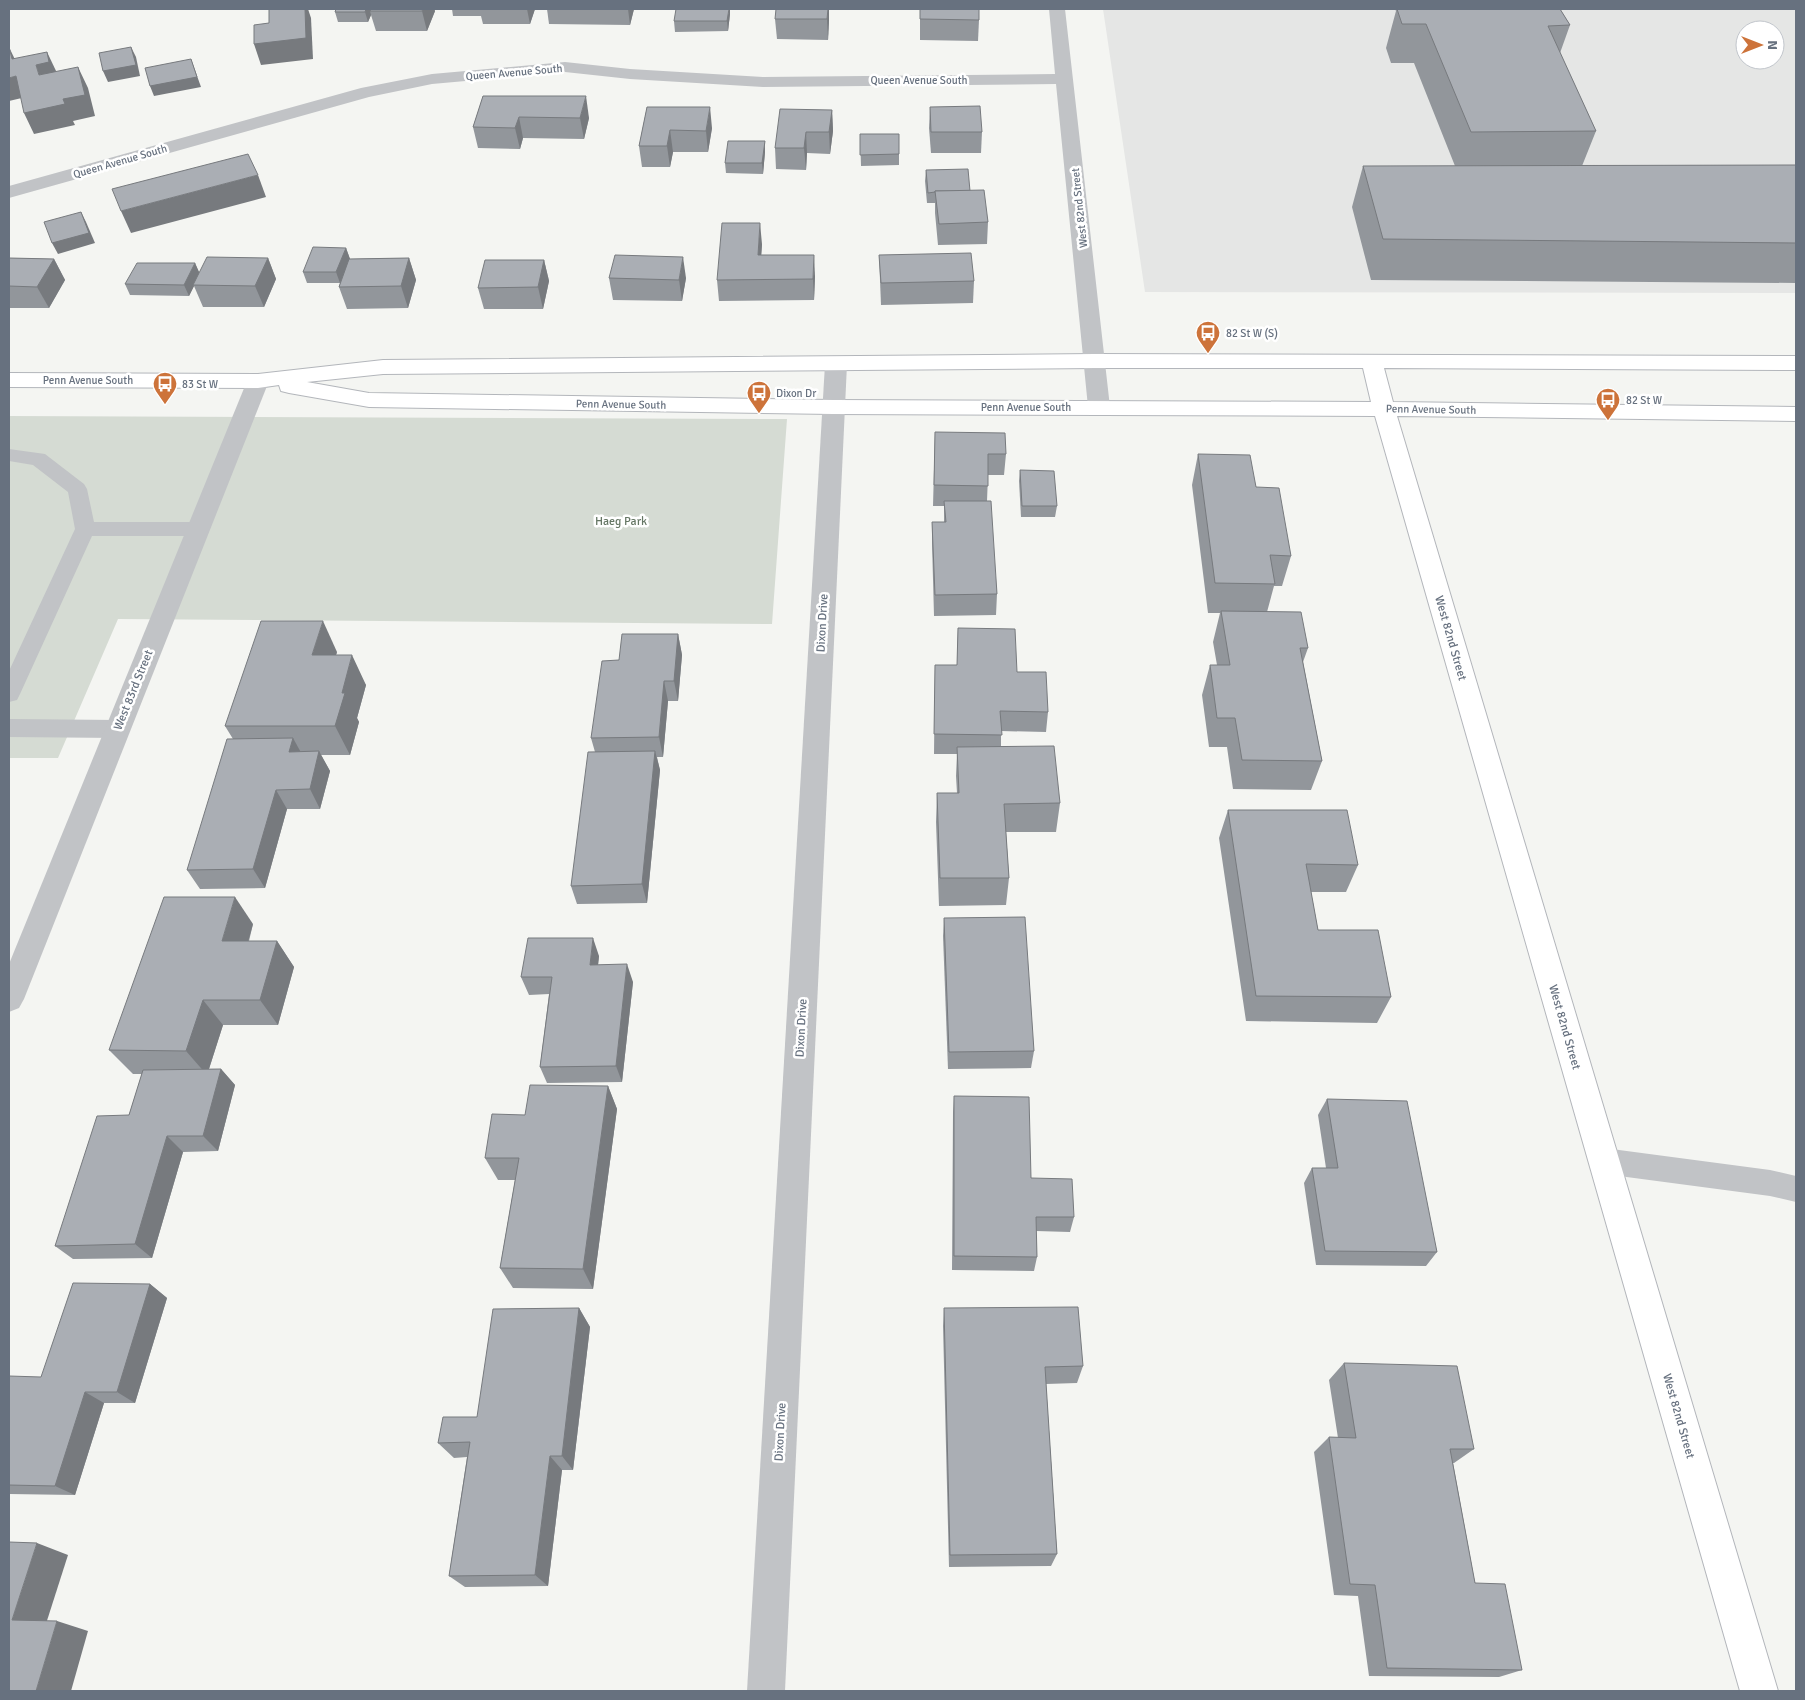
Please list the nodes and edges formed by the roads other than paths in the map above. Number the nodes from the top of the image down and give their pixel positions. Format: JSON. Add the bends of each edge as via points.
{"nodes":[{"id":1,"x":1057,"y":9,"type":"edge"},
{"id":2,"x":1065,"y":79,"type":"junction"},
{"id":3,"x":9,"y":192,"type":"edge"},
{"id":4,"x":1095,"y":361,"type":"junction"},
{"id":5,"x":1372,"y":362,"type":"junction"},
{"id":6,"x":1796,"y":363,"type":"edge"},
{"id":7,"x":836,"y":364,"type":"junction"},
{"id":8,"x":9,"y":380,"type":"edge"},
{"id":9,"x":258,"y":381,"type":"junction"},
{"id":10,"x":833,"y":407,"type":"junction"},
{"id":11,"x":1098,"y":407,"type":"junction"},
{"id":12,"x":1384,"y":409,"type":"junction"},
{"id":13,"x":1796,"y":414,"type":"edge"},
{"id":14,"x":9,"y":455,"type":"edge"},
{"id":15,"x":85,"y":529,"type":"junction"},
{"id":16,"x":199,"y":529,"type":"junction"},
{"id":17,"x":9,"y":694,"type":"edge"},
{"id":18,"x":9,"y":728,"type":"edge"},
{"id":19,"x":118,"y":729,"type":"junction"},
{"id":20,"x":9,"y":999,"type":"edge"},
{"id":21,"x":1604,"y":1162,"type":"junction"},
{"id":22,"x":1796,"y":1189,"type":"edge"},
{"id":23,"x":766,"y":1691,"type":"edge"},
{"id":24,"x":1759,"y":1691,"type":"edge"}],
"edges":[{"from":1,"to":2,"type":"street","name":"West 82nd Street"},
{"from":2,"to":3,"type":"street","name":"Queen Avenue South","via":[[763,82],[565,67],[442,78],[367,92]]},
{"from":2,"to":4,"type":"street","name":"West 82nd Street"},
{"from":4,"to":5,"type":"main road","name":"Penn Avenue South"},
{"from":4,"to":7,"type":"main road","name":"Penn Avenue South"},
{"from":4,"to":11,"type":"street","name":"West 82nd Street"},
{"from":5,"to":6,"type":"main road","name":"Penn Avenue South"},
{"from":5,"to":12,"type":"main road","name":"West 82nd Street"},
{"from":7,"to":9,"type":"main road","name":"Penn Avenue South","via":[[383,367]]},
{"from":7,"to":10,"type":"street","name":"Dixon Drive"},
{"from":8,"to":9,"type":"main road","name":"Penn Avenue South"},
{"from":9,"to":10,"type":"main road","name":"Penn Avenue South","via":[[369,400]]},
{"from":9,"to":16,"type":"street","name":"West 83rd Street"},
{"from":10,"to":11,"type":"main road","name":"Penn Avenue South"},
{"from":10,"to":23,"type":"street","name":"Dixon Drive"},
{"from":11,"to":12,"type":"main road","name":"Penn Avenue South"},
{"from":12,"to":13,"type":"main road","name":"Penn Avenue South"},
{"from":12,"to":21,"type":"main road","name":"West 82nd Street"},
{"from":14,"to":15,"type":"lane","via":[[38,458],[77,489]]},
{"from":15,"to":16,"type":"lane"},
{"from":15,"to":17,"type":"lane"},
{"from":16,"to":19,"type":"street","name":"West 83rd Street"},
{"from":18,"to":19,"type":"lane"},
{"from":19,"to":20,"type":"street","name":"West 83rd Street"},
{"from":21,"to":22,"type":"lane"},
{"from":21,"to":24,"type":"main road","name":"West 82nd Street"}]}
